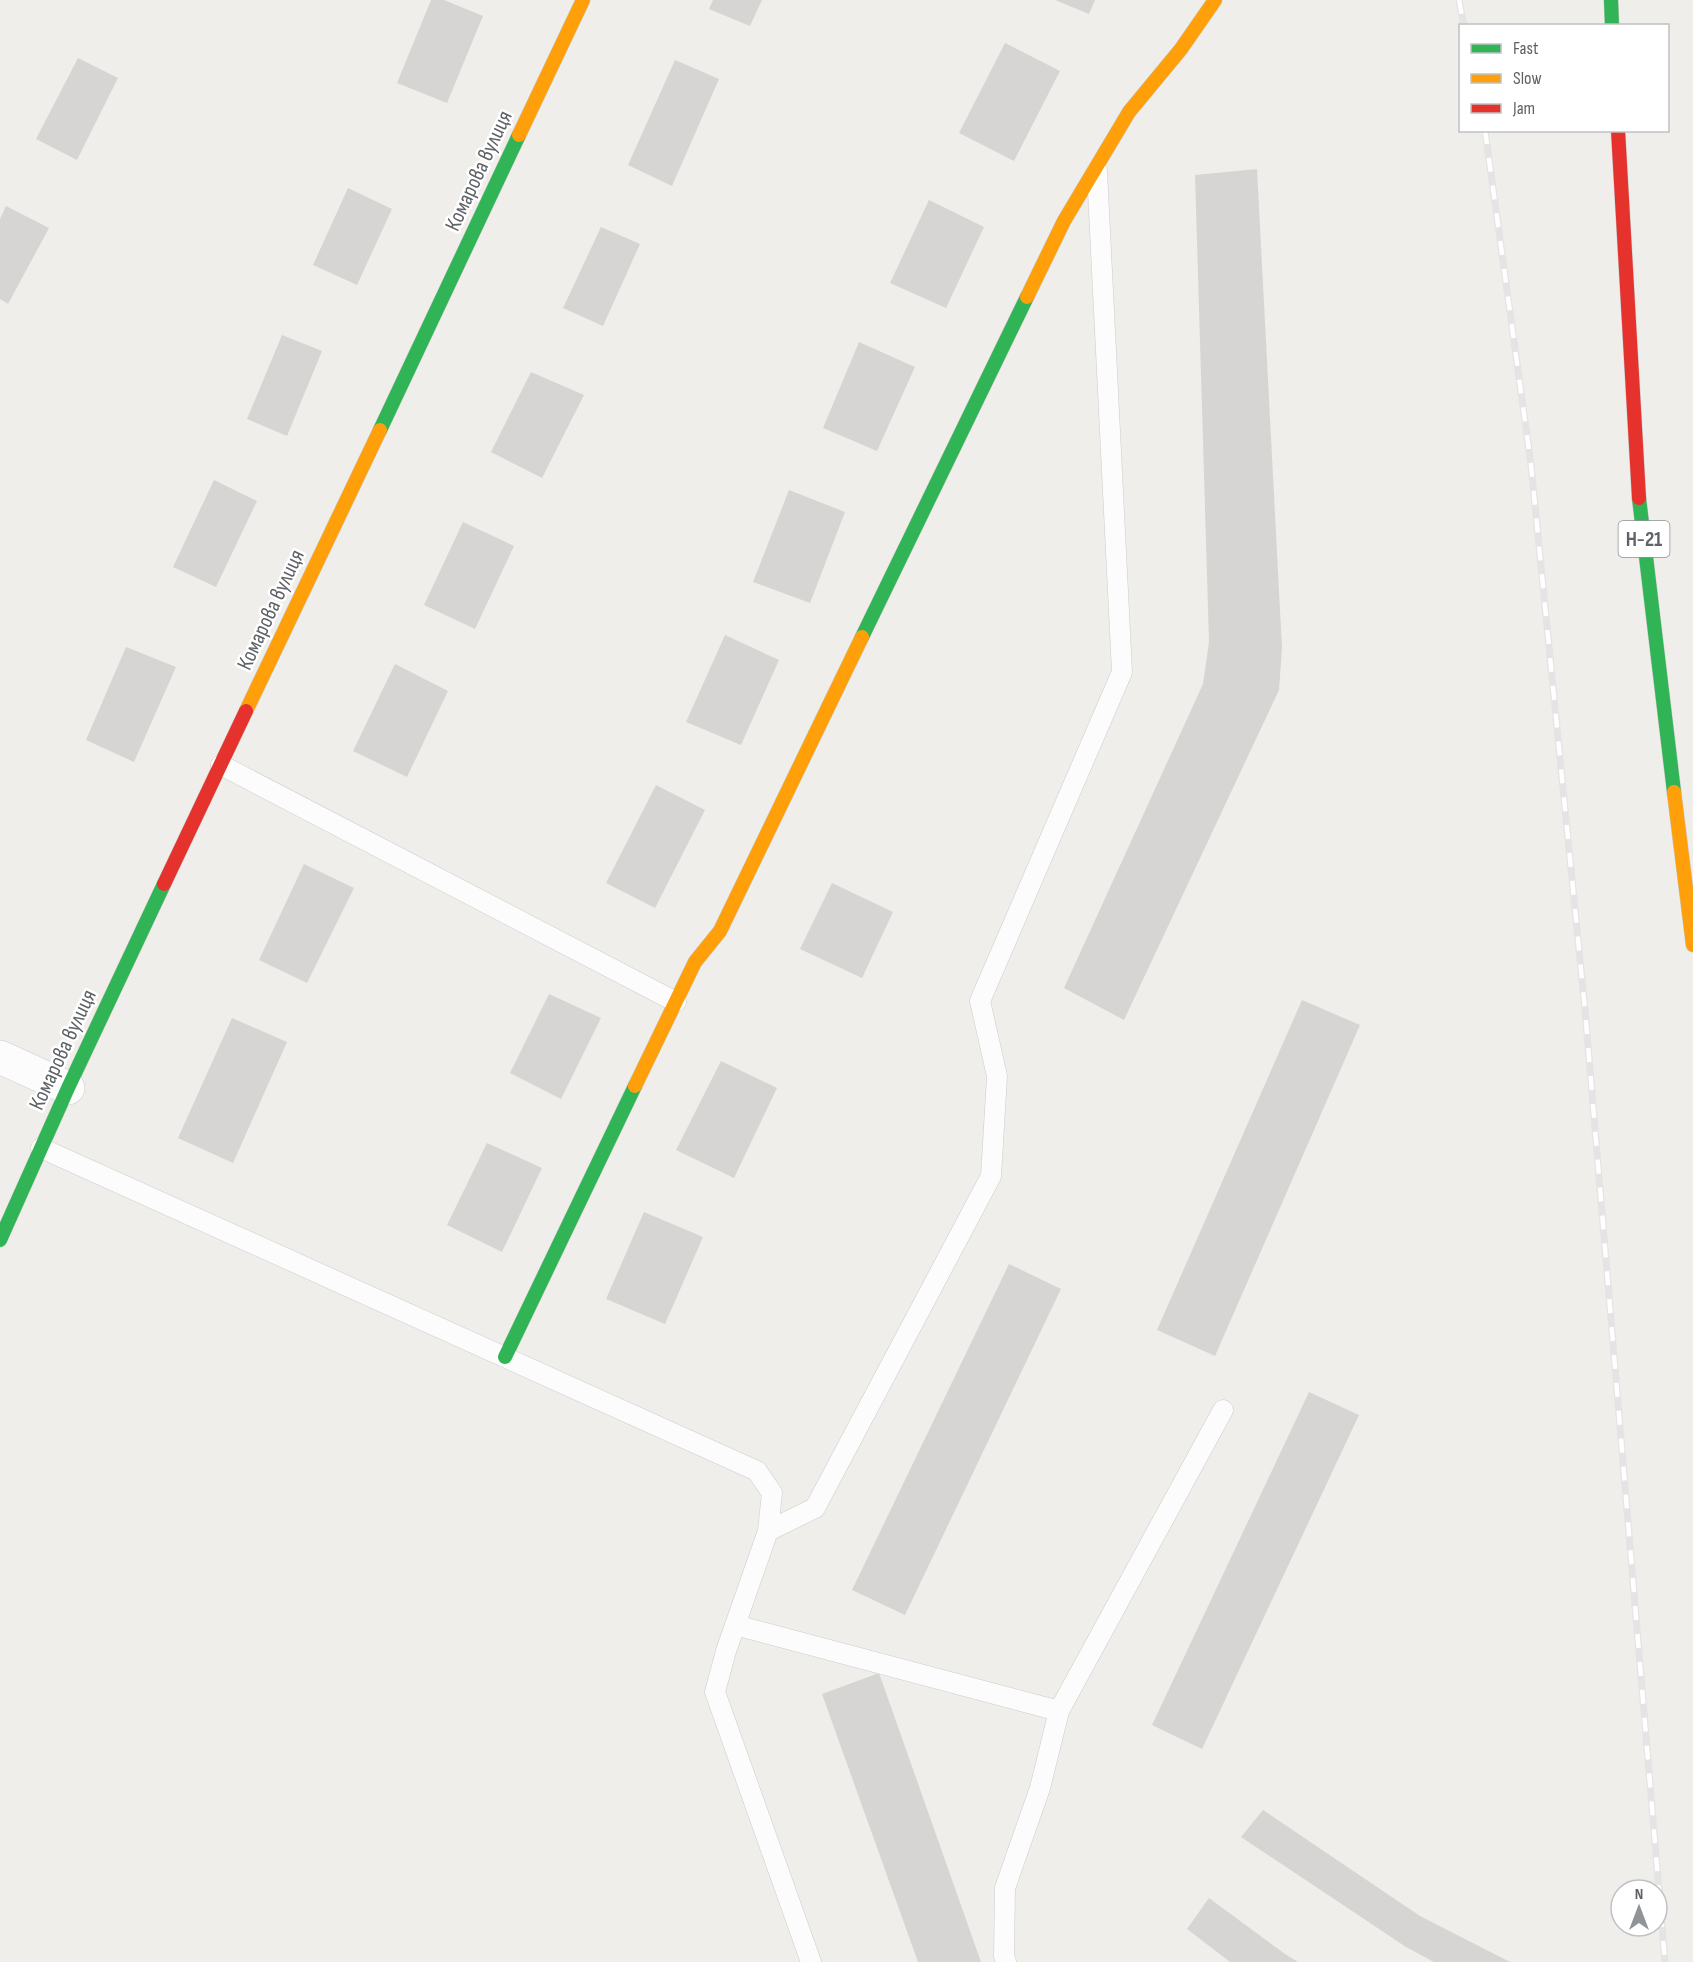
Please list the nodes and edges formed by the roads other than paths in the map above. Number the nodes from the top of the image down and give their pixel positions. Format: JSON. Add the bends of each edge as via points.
{"nodes":[{"id":1,"x":583,"y":0,"type":"edge"},
{"id":2,"x":1215,"y":0,"type":"edge"},
{"id":3,"x":1611,"y":0,"type":"edge"},
{"id":4,"x":1612,"y":24,"type":"edge"},
{"id":5,"x":1618,"y":132,"type":"edge"},
{"id":6,"x":1097,"y":165,"type":"junction"},
{"id":7,"x":221,"y":765,"type":"junction"},
{"id":8,"x":1693,"y":945,"type":"edge"},
{"id":9,"x":676,"y":1002,"type":"junction"},
{"id":10,"x":0,"y":1057,"type":"edge"},
{"id":11,"x":68,"y":1088,"type":"junction"},
{"id":12,"x":41,"y":1148,"type":"junction"},
{"id":13,"x":0,"y":1240,"type":"edge"},
{"id":14,"x":505,"y":1357,"type":"junction"},
{"id":15,"x":1223,"y":1410,"type":"dead end"},
{"id":16,"x":768,"y":1531,"type":"junction"},
{"id":17,"x":735,"y":1625,"type":"junction"},
{"id":18,"x":1059,"y":1711,"type":"junction"},
{"id":19,"x":811,"y":1962,"type":"edge"},
{"id":20,"x":1006,"y":1962,"type":"edge"}],
"edges":[{"from":1,"to":7,"type":"street","name":"Комарова вулиця"},
{"from":2,"to":6,"type":"street","via":[[1129,112]]},
{"from":3,"to":4,"type":"street"},
{"from":5,"to":8,"type":"street","number":"Н-21","via":[[1640,508]]},
{"from":6,"to":9,"type":"street","via":[[1064,220],[720,931],[695,962]]},
{"from":6,"to":16,"type":"lane","via":[[1122,672],[980,1001],[997,1076],[991,1176],[815,1508]]},
{"from":7,"to":9,"type":"lane"},
{"from":7,"to":11,"type":"street","name":"Комарова вулиця"},
{"from":9,"to":14,"type":"street"},
{"from":10,"to":11,"type":"street"},
{"from":11,"to":12,"type":"street","name":"Комарова вулиця"},
{"from":12,"to":13,"type":"street","name":"Комарова вулиця"},
{"from":12,"to":14,"type":"lane"},
{"from":14,"to":16,"type":"lane","via":[[758,1471],[772,1492]]},
{"from":15,"to":18,"type":"lane"},
{"from":16,"to":17,"type":"lane"},
{"from":17,"to":18,"type":"lane"},
{"from":17,"to":19,"type":"lane","via":[[715,1692]]},
{"from":18,"to":20,"type":"lane","via":[[1040,1788],[1005,1888]]}]}
